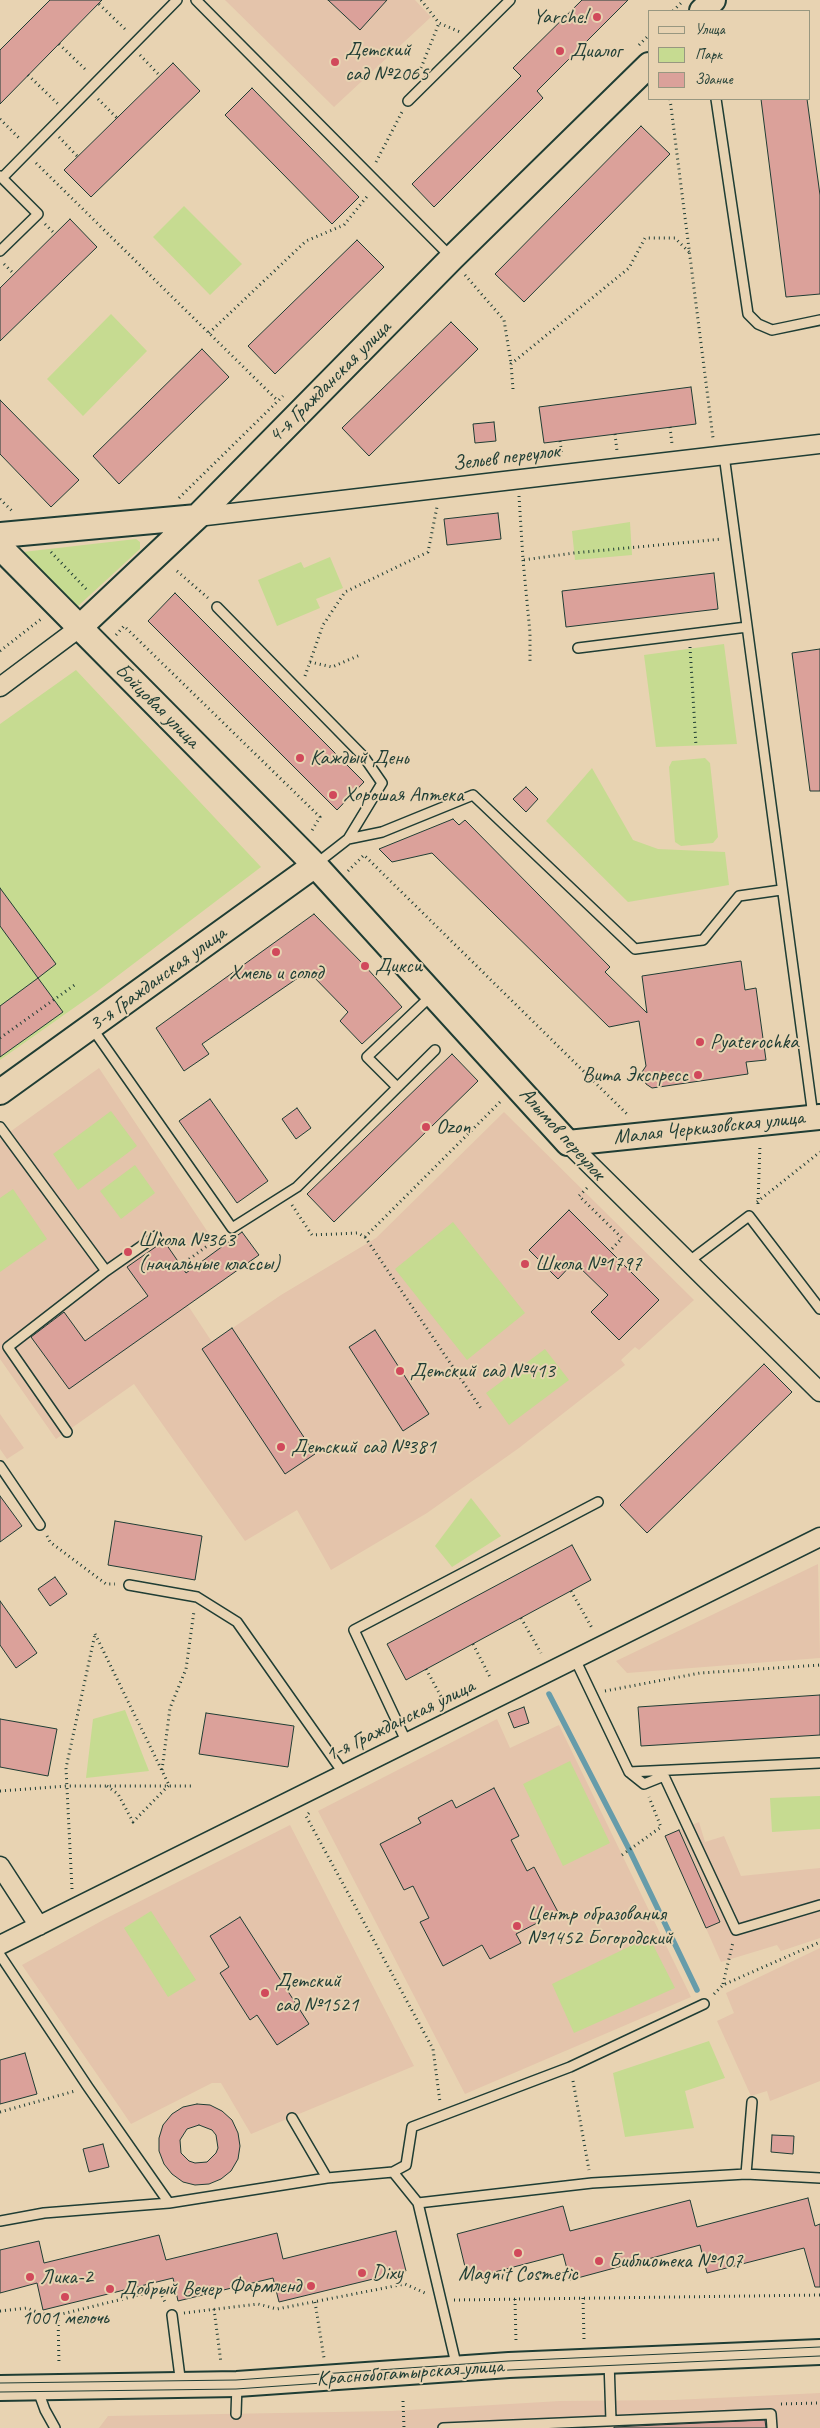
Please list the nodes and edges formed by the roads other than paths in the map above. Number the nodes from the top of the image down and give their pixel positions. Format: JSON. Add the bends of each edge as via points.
{"nodes":[{"id":1,"x":177,"y":0,"type":"edge"},
{"id":2,"x":196,"y":0,"type":"edge"},
{"id":3,"x":510,"y":0,"type":"edge"},
{"id":4,"x":642,"y":57,"type":"edge"},
{"id":5,"x":408,"y":100,"type":"dead end"},
{"id":6,"x":716,"y":100,"type":"edge"},
{"id":7,"x":1,"y":177,"type":"edge"},
{"id":8,"x":0,"y":251,"type":"edge"},
{"id":9,"x":456,"y":269,"type":"junction"},
{"id":10,"x":820,"y":320,"type":"edge"},
{"id":11,"x":820,"y":444,"type":"edge"},
{"id":12,"x":720,"y":456,"type":"junction"},
{"id":13,"x":197,"y":516,"type":"junction"},
{"id":14,"x":0,"y":535,"type":"edge"},
{"id":15,"x":0,"y":547,"type":"edge"},
{"id":16,"x":217,"y":607,"type":"road end"},
{"id":17,"x":748,"y":627,"type":"junction"},
{"id":18,"x":79,"y":628,"type":"junction"},
{"id":19,"x":578,"y":648,"type":"dead end"},
{"id":20,"x":0,"y":687,"type":"edge"},
{"id":21,"x":348,"y":839,"type":"junction"},
{"id":22,"x":315,"y":865,"type":"junction"},
{"id":23,"x":781,"y":890,"type":"junction"},
{"id":24,"x":433,"y":994,"type":"junction"},
{"id":25,"x":91,"y":1028,"type":"junction"},
{"id":26,"x":435,"y":1050,"type":"dead end"},
{"id":27,"x":398,"y":1088,"type":"junction"},
{"id":28,"x":0,"y":1092,"type":"edge"},
{"id":29,"x":818,"y":1120,"type":"edge"},
{"id":30,"x":0,"y":1127,"type":"edge"},
{"id":31,"x":568,"y":1143,"type":"junction"},
{"id":32,"x":156,"y":1236,"type":"dead end"},
{"id":33,"x":688,"y":1262,"type":"junction"},
{"id":34,"x":106,"y":1271,"type":"junction"},
{"id":35,"x":820,"y":1309,"type":"edge"},
{"id":36,"x":820,"y":1392,"type":"edge"},
{"id":37,"x":67,"y":1432,"type":"dead end"},
{"id":38,"x":0,"y":1466,"type":"edge"},
{"id":39,"x":598,"y":1502,"type":"dead end"},
{"id":40,"x":40,"y":1524,"type":"dead end"},
{"id":41,"x":820,"y":1537,"type":"edge"},
{"id":42,"x":128,"y":1585,"type":"road end"},
{"id":43,"x":575,"y":1659,"type":"junction"},
{"id":44,"x":407,"y":1743,"type":"junction"},
{"id":45,"x":820,"y":1763,"type":"edge"},
{"id":46,"x":629,"y":1772,"type":"junction"},
{"id":47,"x":344,"y":1774,"type":"junction"},
{"id":48,"x":0,"y":1866,"type":"edge"},
{"id":49,"x":820,"y":1905,"type":"edge"},
{"id":50,"x":39,"y":1926,"type":"junction"},
{"id":51,"x":0,"y":1945,"type":"edge"},
{"id":52,"x":0,"y":1954,"type":"edge"},
{"id":53,"x":704,"y":2004,"type":"road end"},
{"id":54,"x":752,"y":2102,"type":"dead end"},
{"id":55,"x":292,"y":2118,"type":"dead end"},
{"id":56,"x":393,"y":2172,"type":"junction"},
{"id":57,"x":746,"y":2174,"type":"junction"},
{"id":58,"x":327,"y":2178,"type":"junction"},
{"id":59,"x":820,"y":2178,"type":"edge"},
{"id":60,"x":169,"y":2203,"type":"junction"},
{"id":61,"x":418,"y":2203,"type":"junction"},
{"id":62,"x":0,"y":2222,"type":"edge"},
{"id":63,"x":172,"y":2315,"type":"road end"},
{"id":64,"x":820,"y":2352,"type":"edge"},
{"id":65,"x":609,"y":2361,"type":"junction"},
{"id":66,"x":457,"y":2368,"type":"junction"},
{"id":67,"x":237,"y":2384,"type":"junction"},
{"id":68,"x":182,"y":2385,"type":"junction"},
{"id":69,"x":0,"y":2388,"type":"edge"},
{"id":70,"x":37,"y":2388,"type":"junction"},
{"id":71,"x":236,"y":2414,"type":"dead end"},
{"id":72,"x":611,"y":2420,"type":"junction"},
{"id":73,"x":55,"y":2428,"type":"edge"},
{"id":74,"x":443,"y":2428,"type":"edge"},
{"id":75,"x":772,"y":2428,"type":"edge"}],
"edges":[{"from":1,"to":7,"type":"lane"},
{"from":2,"to":9,"type":"lane","via":[[379,183]]},
{"from":3,"to":5,"type":"lane"},
{"from":4,"to":9,"type":"street","name":"4-я Гражданская улица"},
{"from":6,"to":10,"type":"lane","via":[[748,314],[758,324],[772,330]]},
{"from":7,"to":8,"type":"lane","via":[[38,214]]},
{"from":9,"to":13,"type":"street","name":"4-я Гражданская улица"},
{"from":11,"to":12,"type":"street","name":"Зельев переулок"},
{"from":12,"to":13,"type":"street","name":"Зельев переулок"},
{"from":12,"to":17,"type":"lane"},
{"from":13,"to":14,"type":"street"},
{"from":13,"to":18,"type":"street","name":"4-я Гражданская улица"},
{"from":15,"to":18,"type":"street","name":"Бойцовая улица"},
{"from":16,"to":21,"type":"lane","via":[[364,757],[382,783]]},
{"from":17,"to":19,"type":"lane"},
{"from":17,"to":23,"type":"lane"},
{"from":18,"to":20,"type":"street","name":"4-я Гражданская улица"},
{"from":18,"to":22,"type":"street","name":"Бойцовая улица"},
{"from":21,"to":22,"type":"lane"},
{"from":21,"to":23,"type":"lane","via":[[382,832],[474,795],[635,949],[703,940],[739,896]]},
{"from":22,"to":24,"type":"street","name":"Алымов переулок"},
{"from":22,"to":25,"type":"street","name":"3-я Гражданская улица"},
{"from":23,"to":29,"type":"lane"},
{"from":24,"to":27,"type":"lane","via":[[367,1057]]},
{"from":24,"to":31,"type":"street","name":"Алымов переулок"},
{"from":25,"to":27,"type":"lane","via":[[232,1228],[297,1187]]},
{"from":25,"to":28,"type":"street","name":"3-я Гражданская улица"},
{"from":26,"to":27,"type":"lane"},
{"from":29,"to":31,"type":"street","name":"Малая Черкизовская улица"},
{"from":30,"to":34,"type":"lane"},
{"from":31,"to":33,"type":"street","name":"Алымов переулок"},
{"from":32,"to":34,"type":"lane"},
{"from":33,"to":35,"type":"lane","via":[[749,1216]]},
{"from":33,"to":36,"type":"street","name":"Алымов переулок"},
{"from":34,"to":37,"type":"lane","via":[[8,1347]]},
{"from":38,"to":40,"type":"lane"},
{"from":39,"to":44,"type":"lane","via":[[354,1630]]},
{"from":41,"to":43,"type":"street","name":"1-я Гражданская улица"},
{"from":42,"to":47,"type":"lane","via":[[197,1597],[237,1622]]},
{"from":43,"to":44,"type":"street","name":"1-я Гражданская улица"},
{"from":43,"to":46,"type":"lane"},
{"from":44,"to":47,"type":"street","name":"1-я Гражданская улица"},
{"from":45,"to":46,"type":"lane"},
{"from":46,"to":49,"type":"lane","via":[[644,1784],[664,1776],[736,1930]]},
{"from":47,"to":50,"type":"street","name":"1-я Гражданская улица"},
{"from":48,"to":50,"type":"street"},
{"from":50,"to":51,"type":"street","name":"1-я Гражданская улица"},
{"from":52,"to":60,"type":"lane"},
{"from":53,"to":56,"type":"lane","via":[[570,2067],[412,2127],[406,2165]]},
{"from":54,"to":57,"type":"lane"},
{"from":55,"to":58,"type":"lane"},
{"from":56,"to":58,"type":"lane"},
{"from":56,"to":61,"type":"lane"},
{"from":57,"to":59,"type":"lane"},
{"from":57,"to":61,"type":"lane","via":[[592,2183]]},
{"from":58,"to":60,"type":"lane"},
{"from":60,"to":62,"type":"lane","via":[[44,2213]]},
{"from":61,"to":66,"type":"lane"},
{"from":63,"to":68,"type":"lane"},
{"from":64,"to":65,"type":"street","name":"Краснобогатырская улица"},
{"from":65,"to":66,"type":"street","name":"Краснобогатырская улица"},
{"from":65,"to":72,"type":"lane"},
{"from":66,"to":67,"type":"street","name":"Краснобогатырская улица"},
{"from":67,"to":68,"type":"street","name":"Краснобогатырская улица"},
{"from":67,"to":71,"type":"lane"},
{"from":68,"to":70,"type":"street","name":"Краснобогатырская улица"},
{"from":69,"to":70,"type":"street","name":"Краснобогатырская улица"},
{"from":70,"to":73,"type":"lane"},
{"from":72,"to":74,"type":"lane"},
{"from":72,"to":75,"type":"lane","via":[[771,2414]]}]}
